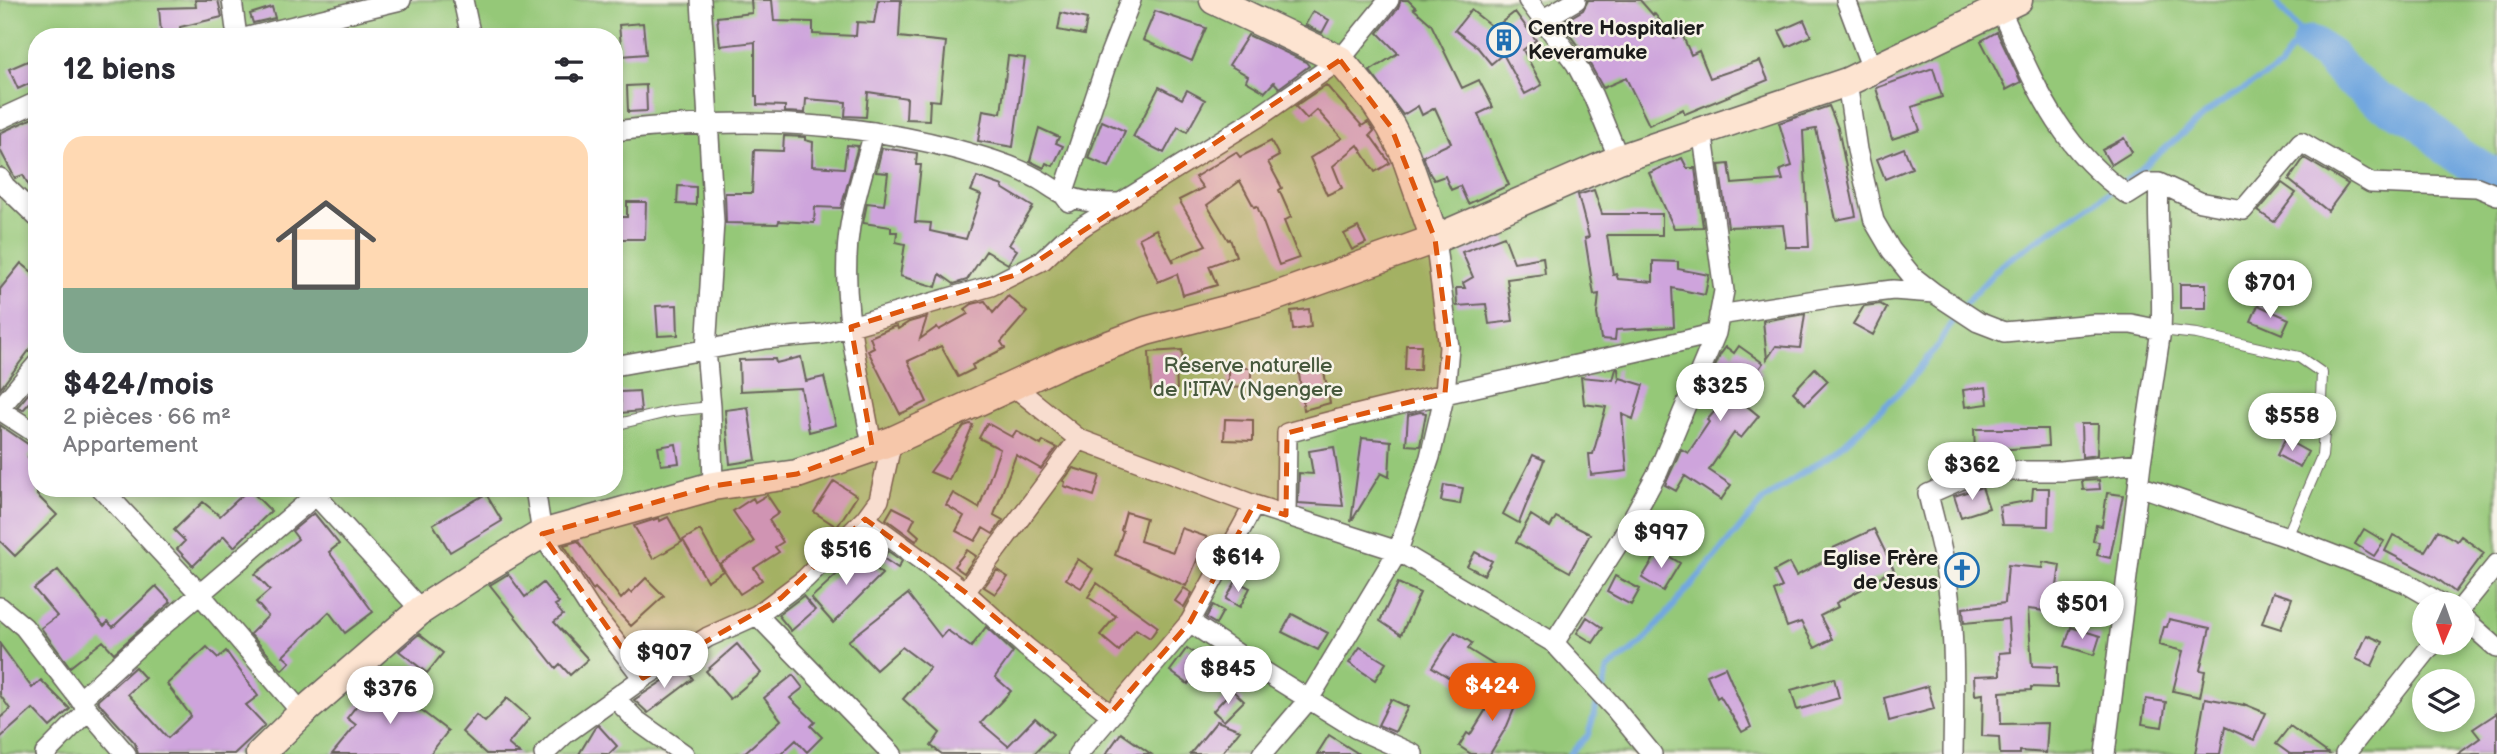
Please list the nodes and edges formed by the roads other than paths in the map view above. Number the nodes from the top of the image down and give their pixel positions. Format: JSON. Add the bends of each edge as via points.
{"nodes":[{"id":1,"x":232,"y":0,"type":"edge"},
{"id":2,"x":401,"y":0,"type":"edge"},
{"id":3,"x":463,"y":0,"type":"edge"},
{"id":4,"x":701,"y":0,"type":"edge"},
{"id":5,"x":1131,"y":0,"type":"edge"},
{"id":6,"x":1214,"y":0,"type":"edge"},
{"id":7,"x":1389,"y":0,"type":"edge"},
{"id":8,"x":1528,"y":0,"type":"edge"},
{"id":9,"x":1576,"y":0,"type":"edge"},
{"id":10,"x":1846,"y":0,"type":"edge"},
{"id":11,"x":2009,"y":4,"type":"edge"},
{"id":12,"x":1542,"y":20,"type":"junction"},
{"id":13,"x":236,"y":28,"type":"edge"},
{"id":14,"x":285,"y":28,"type":"edge"},
{"id":15,"x":469,"y":28,"type":"edge"},
{"id":16,"x":1340,"y":60,"type":"junction"},
{"id":17,"x":1872,"y":69,"type":"junction"},
{"id":18,"x":1847,"y":82,"type":"junction"},
{"id":19,"x":28,"y":106,"type":"edge"},
{"id":20,"x":0,"y":119,"type":"edge"},
{"id":21,"x":710,"y":122,"type":"junction"},
{"id":22,"x":1702,"y":129,"type":"junction"},
{"id":23,"x":623,"y":130,"type":"edge"},
{"id":24,"x":874,"y":132,"type":"junction"},
{"id":25,"x":1619,"y":159,"type":"junction"},
{"id":26,"x":0,"y":178,"type":"edge"},
{"id":27,"x":2159,"y":183,"type":"junction"},
{"id":28,"x":1063,"y":194,"type":"junction"},
{"id":29,"x":2497,"y":195,"type":"edge"},
{"id":30,"x":1120,"y":203,"type":"junction"},
{"id":31,"x":28,"y":208,"type":"edge"},
{"id":32,"x":1085,"y":225,"type":"junction"},
{"id":33,"x":1435,"y":239,"type":"junction"},
{"id":34,"x":1934,"y":293,"type":"junction"},
{"id":35,"x":1718,"y":324,"type":"junction"},
{"id":36,"x":851,"y":327,"type":"junction"},
{"id":37,"x":2161,"y":330,"type":"junction"},
{"id":38,"x":706,"y":350,"type":"junction"},
{"id":39,"x":623,"y":364,"type":"edge"},
{"id":40,"x":28,"y":375,"type":"edge"},
{"id":41,"x":1011,"y":384,"type":"junction"},
{"id":42,"x":1445,"y":393,"type":"junction"},
{"id":43,"x":711,"y":407,"type":"junction"},
{"id":44,"x":0,"y":409,"type":"edge"},
{"id":45,"x":623,"y":423,"type":"edge"},
{"id":46,"x":28,"y":428,"type":"edge"},
{"id":47,"x":1079,"y":439,"type":"junction"},
{"id":48,"x":882,"y":444,"type":"junction"},
{"id":49,"x":2141,"y":463,"type":"junction"},
{"id":50,"x":2139,"y":485,"type":"junction"},
{"id":51,"x":713,"y":486,"type":"junction"},
{"id":52,"x":109,"y":497,"type":"edge"},
{"id":53,"x":309,"y":497,"type":"edge"},
{"id":54,"x":321,"y":497,"type":"edge"},
{"id":55,"x":536,"y":497,"type":"edge"},
{"id":56,"x":1254,"y":505,"type":"junction"},
{"id":57,"x":1286,"y":515,"type":"junction"},
{"id":58,"x":865,"y":519,"type":"junction"},
{"id":59,"x":542,"y":534,"type":"junction"},
{"id":60,"x":2287,"y":537,"type":"junction"},
{"id":61,"x":1398,"y":551,"type":"junction"},
{"id":62,"x":2497,"y":564,"type":"edge"},
{"id":63,"x":965,"y":592,"type":"junction"},
{"id":64,"x":2421,"y":592,"type":"edge"},
{"id":65,"x":2474,"y":592,"type":"edge"},
{"id":66,"x":200,"y":594,"type":"junction"},
{"id":67,"x":0,"y":607,"type":"edge"},
{"id":68,"x":421,"y":610,"type":"junction"},
{"id":69,"x":757,"y":615,"type":"junction"},
{"id":70,"x":1190,"y":622,"type":"junction"},
{"id":71,"x":2475,"y":629,"type":"edge"},
{"id":72,"x":1553,"y":643,"type":"junction"},
{"id":73,"x":2497,"y":648,"type":"edge"},
{"id":74,"x":2424,"y":655,"type":"edge"},
{"id":75,"x":643,"y":678,"type":"junction"},
{"id":76,"x":615,"y":698,"type":"junction"},
{"id":77,"x":1309,"y":699,"type":"junction"},
{"id":78,"x":84,"y":705,"type":"junction"},
{"id":79,"x":302,"y":713,"type":"junction"},
{"id":80,"x":1110,"y":714,"type":"junction"},
{"id":81,"x":45,"y":754,"type":"edge"},
{"id":82,"x":126,"y":754,"type":"edge"},
{"id":83,"x":260,"y":754,"type":"edge"},
{"id":84,"x":544,"y":754,"type":"edge"},
{"id":85,"x":684,"y":754,"type":"edge"},
{"id":86,"x":892,"y":754,"type":"edge"},
{"id":87,"x":1078,"y":754,"type":"edge"},
{"id":88,"x":1262,"y":754,"type":"edge"},
{"id":89,"x":1413,"y":754,"type":"edge"},
{"id":90,"x":1652,"y":754,"type":"edge"},
{"id":91,"x":1953,"y":754,"type":"edge"},
{"id":92,"x":2105,"y":754,"type":"edge"},
{"id":93,"x":2345,"y":754,"type":"edge"}],
"edges":[{"from":1,"to":13,"type":"street"},
{"from":2,"to":14,"type":"street"},
{"from":3,"to":15,"type":"street"},
{"from":4,"to":21,"type":"street"},
{"from":5,"to":28,"type":"street"},
{"from":6,"to":16,"type":"street"},
{"from":7,"to":16,"type":"street"},
{"from":8,"to":12,"type":"street"},
{"from":9,"to":12,"type":"street"},
{"from":10,"to":17,"type":"street"},
{"from":11,"to":17,"type":"street"},
{"from":11,"to":27,"type":"street","via":[[2048,110],[2073,144],[2104,178],[2128,195],[2147,183]]},
{"from":12,"to":25,"type":"street","via":[[1576,64]]},
{"from":16,"to":30,"type":"street"},
{"from":16,"to":33,"type":"street","via":[[1396,136]]},
{"from":17,"to":18,"type":"street"},
{"from":18,"to":22,"type":"street"},
{"from":18,"to":34,"type":"street","via":[[1874,221],[1912,276]]},
{"from":19,"to":20,"type":"street"},
{"from":21,"to":23,"type":"street"},
{"from":21,"to":24,"type":"street"},
{"from":21,"to":38,"type":"street","via":[[715,222]]},
{"from":22,"to":25,"type":"street"},
{"from":22,"to":35,"type":"street","via":[[1724,291]]},
{"from":24,"to":28,"type":"street","via":[[999,162]]},
{"from":24,"to":36,"type":"street","via":[[850,228]]},
{"from":25,"to":33,"type":"street"},
{"from":26,"to":31,"type":"street"},
{"from":27,"to":29,"type":"street","via":[[2200,202],[2243,210],[2301,142],[2371,183],[2477,187]]},
{"from":27,"to":37,"type":"street"},
{"from":28,"to":30,"type":"street","via":[[1094,204]]},
{"from":28,"to":32,"type":"street"},
{"from":30,"to":32,"type":"street"},
{"from":32,"to":36,"type":"street","via":[[1043,260],[991,286]]},
{"from":33,"to":41,"type":"street","via":[[1271,298],[1146,331]]},
{"from":33,"to":42,"type":"street","via":[[1449,347]]},
{"from":34,"to":35,"type":"street","via":[[1893,290],[1835,297]]},
{"from":34,"to":37,"type":"street","via":[[2004,332],[2094,324]]},
{"from":35,"to":42,"type":"street","via":[[1595,363]]},
{"from":35,"to":72,"type":"street","via":[[1658,472],[1621,539]]},
{"from":36,"to":38,"type":"street"},
{"from":36,"to":48,"type":"street"},
{"from":37,"to":49,"type":"street"},
{"from":37,"to":60,"type":"lane","via":[[2299,357],[2322,373],[2322,456]]},
{"from":38,"to":39,"type":"street"},
{"from":38,"to":43,"type":"street"},
{"from":40,"to":44,"type":"street"},
{"from":41,"to":47,"type":"street"},
{"from":41,"to":48,"type":"street"},
{"from":42,"to":57,"type":"street","via":[[1287,433]]},
{"from":42,"to":61,"type":"street","via":[[1430,457]]},
{"from":43,"to":45,"type":"lane"},
{"from":43,"to":51,"type":"street"},
{"from":44,"to":46,"type":"street"},
{"from":47,"to":56,"type":"street"},
{"from":47,"to":63,"type":"street"},
{"from":48,"to":51,"type":"street","via":[[797,474]]},
{"from":48,"to":58,"type":"street","via":[[879,500]]},
{"from":49,"to":50,"type":"street"},
{"from":49,"to":91,"type":"street","via":[[1999,471],[1967,477],[1927,494],[1952,617]]},
{"from":50,"to":60,"type":"street"},
{"from":50,"to":92,"type":"street"},
{"from":51,"to":59,"type":"street"},
{"from":52,"to":66,"type":"street"},
{"from":53,"to":66,"type":"street"},
{"from":54,"to":68,"type":"street"},
{"from":55,"to":59,"type":"street"},
{"from":56,"to":57,"type":"street"},
{"from":56,"to":70,"type":"street"},
{"from":57,"to":61,"type":"street"},
{"from":58,"to":63,"type":"street"},
{"from":58,"to":69,"type":"street","via":[[806,579]]},
{"from":59,"to":68,"type":"street"},
{"from":59,"to":75,"type":"street","via":[[590,609]]},
{"from":60,"to":64,"type":"street"},
{"from":61,"to":72,"type":"street"},
{"from":61,"to":77,"type":"street"},
{"from":62,"to":65,"type":"street"},
{"from":63,"to":80,"type":"street"},
{"from":66,"to":78,"type":"street","via":[[140,645]]},
{"from":66,"to":79,"type":"street"},
{"from":67,"to":78,"type":"street","via":[[24,627]]},
{"from":68,"to":79,"type":"street"},
{"from":69,"to":75,"type":"street","via":[[708,637]]},
{"from":69,"to":86,"type":"street"},
{"from":70,"to":77,"type":"street"},
{"from":70,"to":80,"type":"street"},
{"from":71,"to":73,"type":"street"},
{"from":72,"to":90,"type":"street"},
{"from":74,"to":93,"type":"street"},
{"from":75,"to":76,"type":"street"},
{"from":76,"to":84,"type":"street"},
{"from":76,"to":85,"type":"street","via":[[636,720]]},
{"from":77,"to":88,"type":"street"},
{"from":77,"to":89,"type":"street"},
{"from":78,"to":81,"type":"street"},
{"from":78,"to":82,"type":"street"},
{"from":79,"to":83,"type":"street"},
{"from":80,"to":87,"type":"street"}]}
